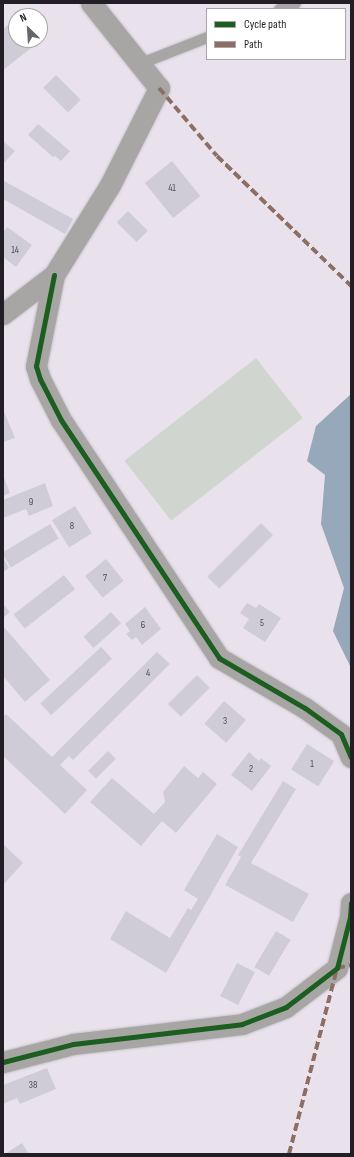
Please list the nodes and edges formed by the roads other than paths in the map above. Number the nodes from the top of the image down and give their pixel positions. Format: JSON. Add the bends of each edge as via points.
{"nodes":[{"id":1,"x":91,"y":3,"type":"edge"},
{"id":2,"x":295,"y":3,"type":"edge"},
{"id":3,"x":282,"y":8,"type":"edge"},
{"id":4,"x":206,"y":37,"type":"edge"},
{"id":5,"x":138,"y":64,"type":"junction"},
{"id":6,"x":54,"y":275,"type":"junction"},
{"id":7,"x":3,"y":314,"type":"edge"},
{"id":8,"x":351,"y":756,"type":"edge"},
{"id":9,"x":351,"y":903,"type":"edge"},
{"id":10,"x":3,"y":1062,"type":"edge"}],
"edges":[{"from":1,"to":5,"type":"street"},
{"from":2,"to":3,"type":"lane"},
{"from":4,"to":5,"type":"lane"},
{"from":5,"to":6,"type":"street","via":[[159,88],[110,185]]},
{"from":6,"to":7,"type":"street"},
{"from":6,"to":8,"type":"street","via":[[36,366],[61,420],[219,658],[305,708],[341,734]]},
{"from":9,"to":10,"type":"street","via":[[337,968],[286,1006],[242,1024],[73,1044]]}]}
